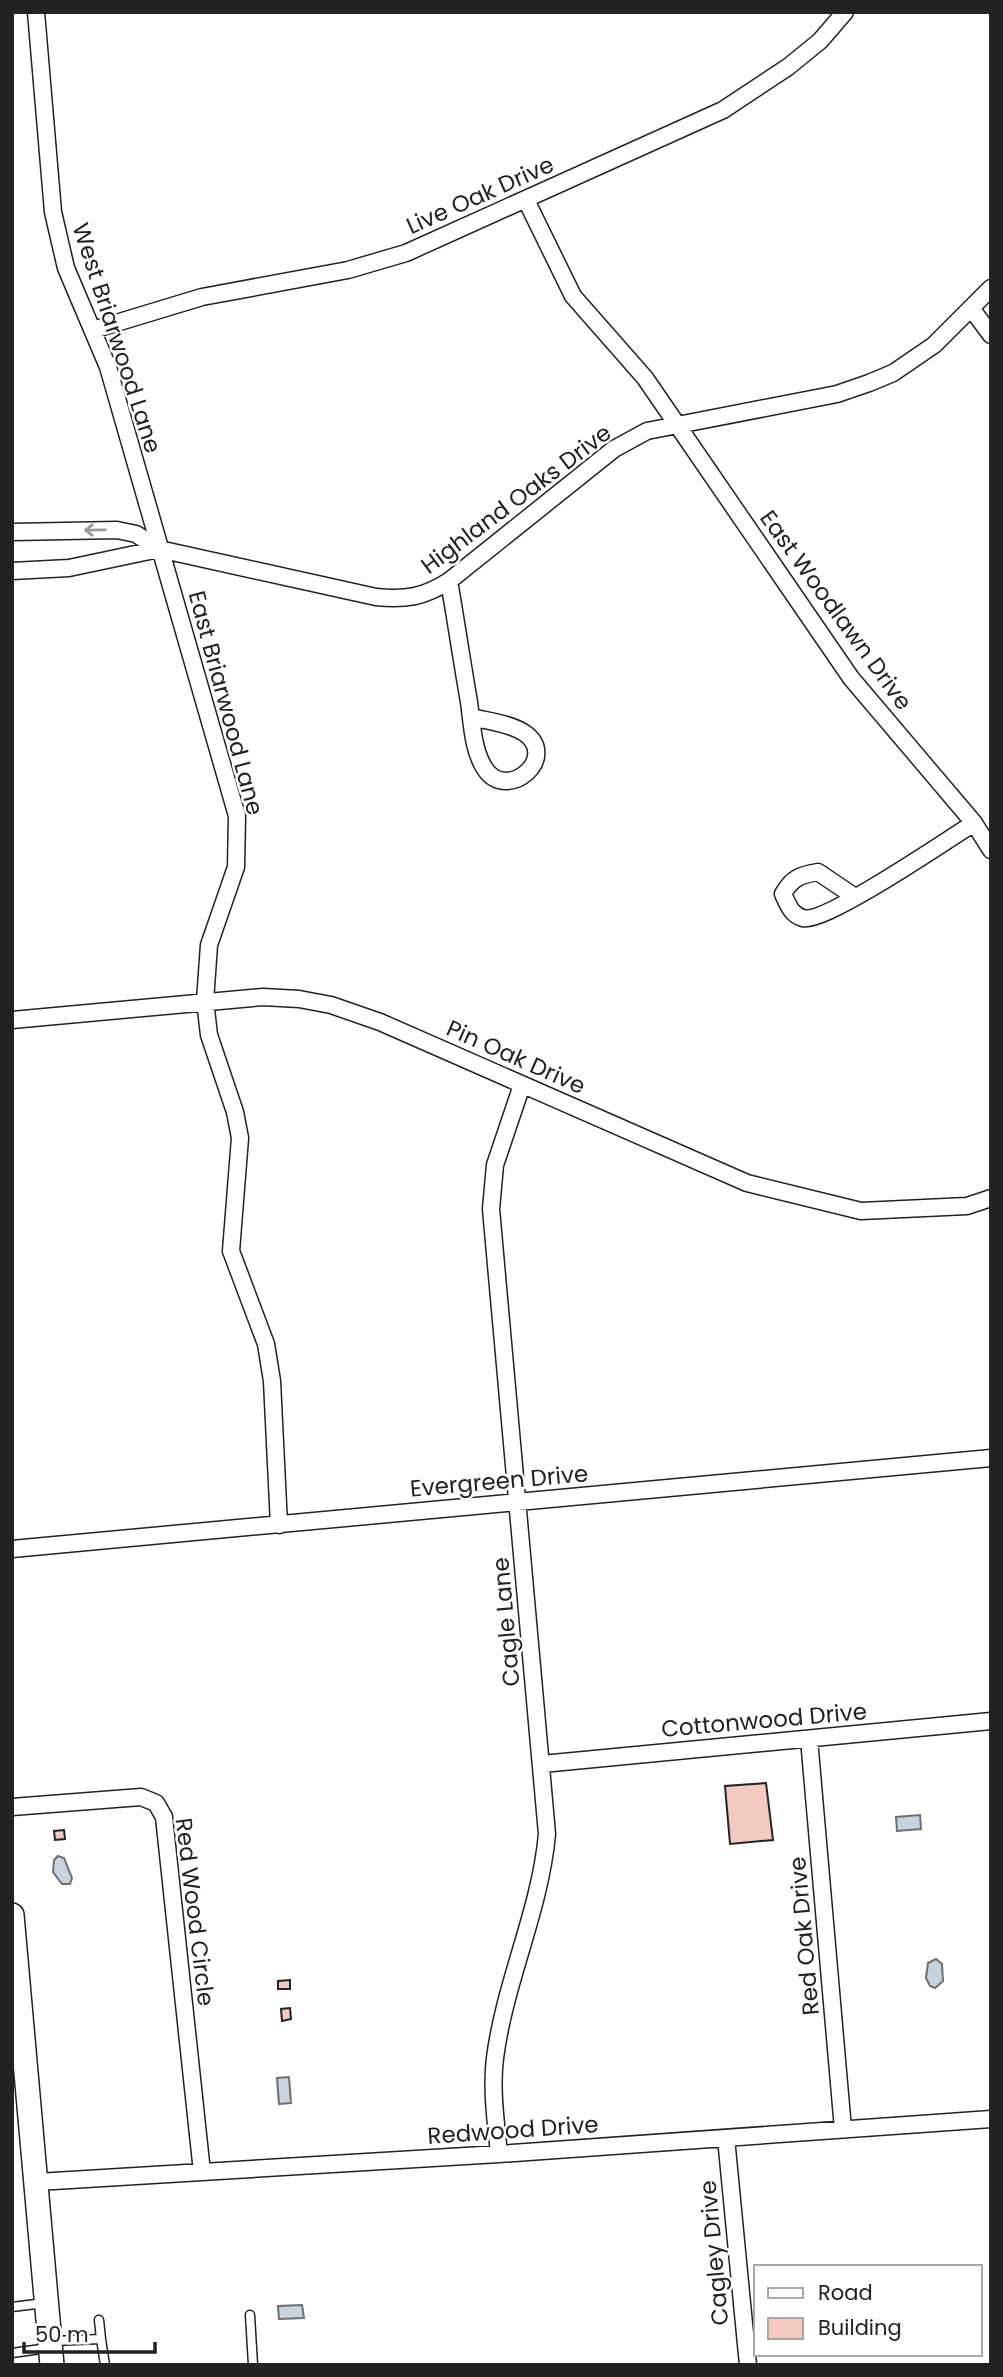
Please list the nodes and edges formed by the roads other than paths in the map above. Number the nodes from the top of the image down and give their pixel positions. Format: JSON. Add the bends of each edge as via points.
{"nodes":[{"id":1,"x":36,"y":12,"type":"edge"},
{"id":2,"x":845,"y":12,"type":"edge"},
{"id":3,"x":526,"y":200,"type":"junction"},
{"id":4,"x":991,"y":288,"type":"edge"},
{"id":5,"x":971,"y":308,"type":"junction"},
{"id":6,"x":93,"y":330,"type":"junction"},
{"id":7,"x":991,"y":335,"type":"edge"},
{"id":8,"x":676,"y":425,"type":"junction"},
{"id":9,"x":12,"y":532,"type":"edge"},
{"id":10,"x":159,"y":549,"type":"junction"},
{"id":11,"x":12,"y":571,"type":"edge"},
{"id":12,"x":449,"y":581,"type":"junction"},
{"id":13,"x":471,"y":717,"type":"junction"},
{"id":14,"x":974,"y":823,"type":"junction"},
{"id":15,"x":991,"y":850,"type":"edge"},
{"id":16,"x":855,"y":897,"type":"dead end"},
{"id":17,"x":205,"y":1001,"type":"junction"},
{"id":18,"x":12,"y":1020,"type":"edge"},
{"id":19,"x":522,"y":1085,"type":"junction"},
{"id":20,"x":991,"y":1198,"type":"edge"},
{"id":21,"x":991,"y":1458,"type":"edge"},
{"id":22,"x":518,"y":1503,"type":"junction"},
{"id":23,"x":279,"y":1525,"type":"junction"},
{"id":24,"x":12,"y":1549,"type":"edge"},
{"id":25,"x":991,"y":1721,"type":"edge"},
{"id":26,"x":809,"y":1739,"type":"junction"},
{"id":27,"x":542,"y":1764,"type":"junction"},
{"id":28,"x":12,"y":1807,"type":"edge"},
{"id":29,"x":12,"y":1915,"type":"edge"},
{"id":30,"x":991,"y":2119,"type":"edge"},
{"id":31,"x":843,"y":2129,"type":"junction"},
{"id":32,"x":726,"y":2138,"type":"junction"},
{"id":33,"x":499,"y":2154,"type":"junction"},
{"id":34,"x":202,"y":2172,"type":"junction"},
{"id":35,"x":37,"y":2182,"type":"junction"},
{"id":36,"x":47,"y":2303,"type":"junction"},
{"id":37,"x":12,"y":2306,"type":"edge"},
{"id":38,"x":250,"y":2315,"type":"dead end"},
{"id":39,"x":99,"y":2320,"type":"dead end"},
{"id":40,"x":101,"y":2339,"type":"junction"},
{"id":41,"x":51,"y":2351,"type":"edge"},
{"id":42,"x":12,"y":2353,"type":"edge"},
{"id":43,"x":105,"y":2365,"type":"edge"},
{"id":44,"x":253,"y":2365,"type":"edge"},
{"id":45,"x":748,"y":2365,"type":"edge"}],
"edges":[{"from":1,"to":6,"type":"street","name":"West Briarwood Lane","via":[[53,212],[66,268]]},
{"from":2,"to":3,"type":"street","name":"Live Oak Drive","via":[[820,41],[755,92]]},
{"from":3,"to":6,"type":"street","name":"Live Oak Drive","via":[[406,253],[348,270],[202,297]]},
{"from":3,"to":8,"type":"street","name":"East Woodlawn Drive","via":[[573,296],[631,361]]},
{"from":4,"to":5,"type":"street","name":"Highland Oaks Drive"},
{"from":5,"to":7,"type":"street"},
{"from":5,"to":8,"type":"street","name":"Highland Oaks Drive","via":[[933,345],[893,373],[869,383],[836,394]]},
{"from":6,"to":10,"type":"street","name":"West Briarwood Lane","via":[[108,367]]},
{"from":8,"to":12,"type":"street","name":"Highland Oaks Drive","via":[[648,431],[614,449]]},
{"from":8,"to":14,"type":"street","name":"East Woodlawn Drive","via":[[851,678]]},
{"from":10,"to":9,"type":"street","name":"Highland Oaks Drive","one_way":true,"via":[[136,534],[117,530]]},
{"from":10,"to":11,"type":"street","name":"Highland Oaks Drive","via":[[69,568]]},
{"from":10,"to":12,"type":"street","name":"Highland Oaks Drive","via":[[376,597],[405,600]]},
{"from":10,"to":17,"type":"street","name":"East Briarwood Lane","via":[[237,816],[236,867],[209,945]]},
{"from":12,"to":13,"type":"street"},
{"from":13,"to":13,"type":"street","via":[[479,760],[489,774],[516,780],[527,772],[536,761],[536,749],[525,734]]},
{"from":14,"to":15,"type":"street","name":"East Woodlawn Drive"},
{"from":14,"to":16,"type":"street"},
{"from":17,"to":18,"type":"street","name":"Pin Oak Drive"},
{"from":17,"to":19,"type":"street","name":"Pin Oak Drive","via":[[262,997],[331,1005]]},
{"from":17,"to":23,"type":"street","name":"East Briarwood Lane","via":[[209,1035],[236,1112],[240,1138],[231,1251],[266,1344]]},
{"from":19,"to":20,"type":"street","name":"Pin Oak Drive","via":[[747,1183],[860,1211],[967,1206]]},
{"from":19,"to":22,"type":"street","name":"Cagle Lane","via":[[495,1165],[491,1209]]},
{"from":21,"to":22,"type":"street","name":"Evergreen Drive"},
{"from":22,"to":23,"type":"street","name":"Evergreen Drive"},
{"from":22,"to":27,"type":"street","name":"Cagle Lane"},
{"from":23,"to":24,"type":"street","name":"Evergreen Drive"},
{"from":25,"to":26,"type":"street","name":"Cottonwood Drive"},
{"from":26,"to":27,"type":"street","name":"Cottonwood Drive"},
{"from":26,"to":31,"type":"street","name":"Red Oak Drive"},
{"from":27,"to":33,"type":"street","name":"Cagle Lane","via":[[547,1834],[544,1871],[495,2060]]},
{"from":28,"to":34,"type":"street","name":"Red Wood Circle","via":[[141,1797],[156,1803],[164,1817]]},
{"from":29,"to":35,"type":"main road","via":[[26,2105]]},
{"from":30,"to":31,"type":"street","name":"Redwood Drive"},
{"from":31,"to":32,"type":"street","name":"Redwood Drive"},
{"from":32,"to":33,"type":"street","name":"Redwood Drive"},
{"from":32,"to":45,"type":"street","name":"Cagley Drive"},
{"from":33,"to":34,"type":"street","name":"Redwood Drive"},
{"from":34,"to":35,"type":"street","name":"Redwood Drive"},
{"from":35,"to":36,"type":"main road"},
{"from":36,"to":37,"type":"lane"},
{"from":36,"to":41,"type":"main road"},
{"from":38,"to":44,"type":"lane"},
{"from":39,"to":40,"type":"lane"},
{"from":40,"to":41,"type":"lane"},
{"from":40,"to":43,"type":"lane"},
{"from":41,"to":42,"type":"lane"}]}
